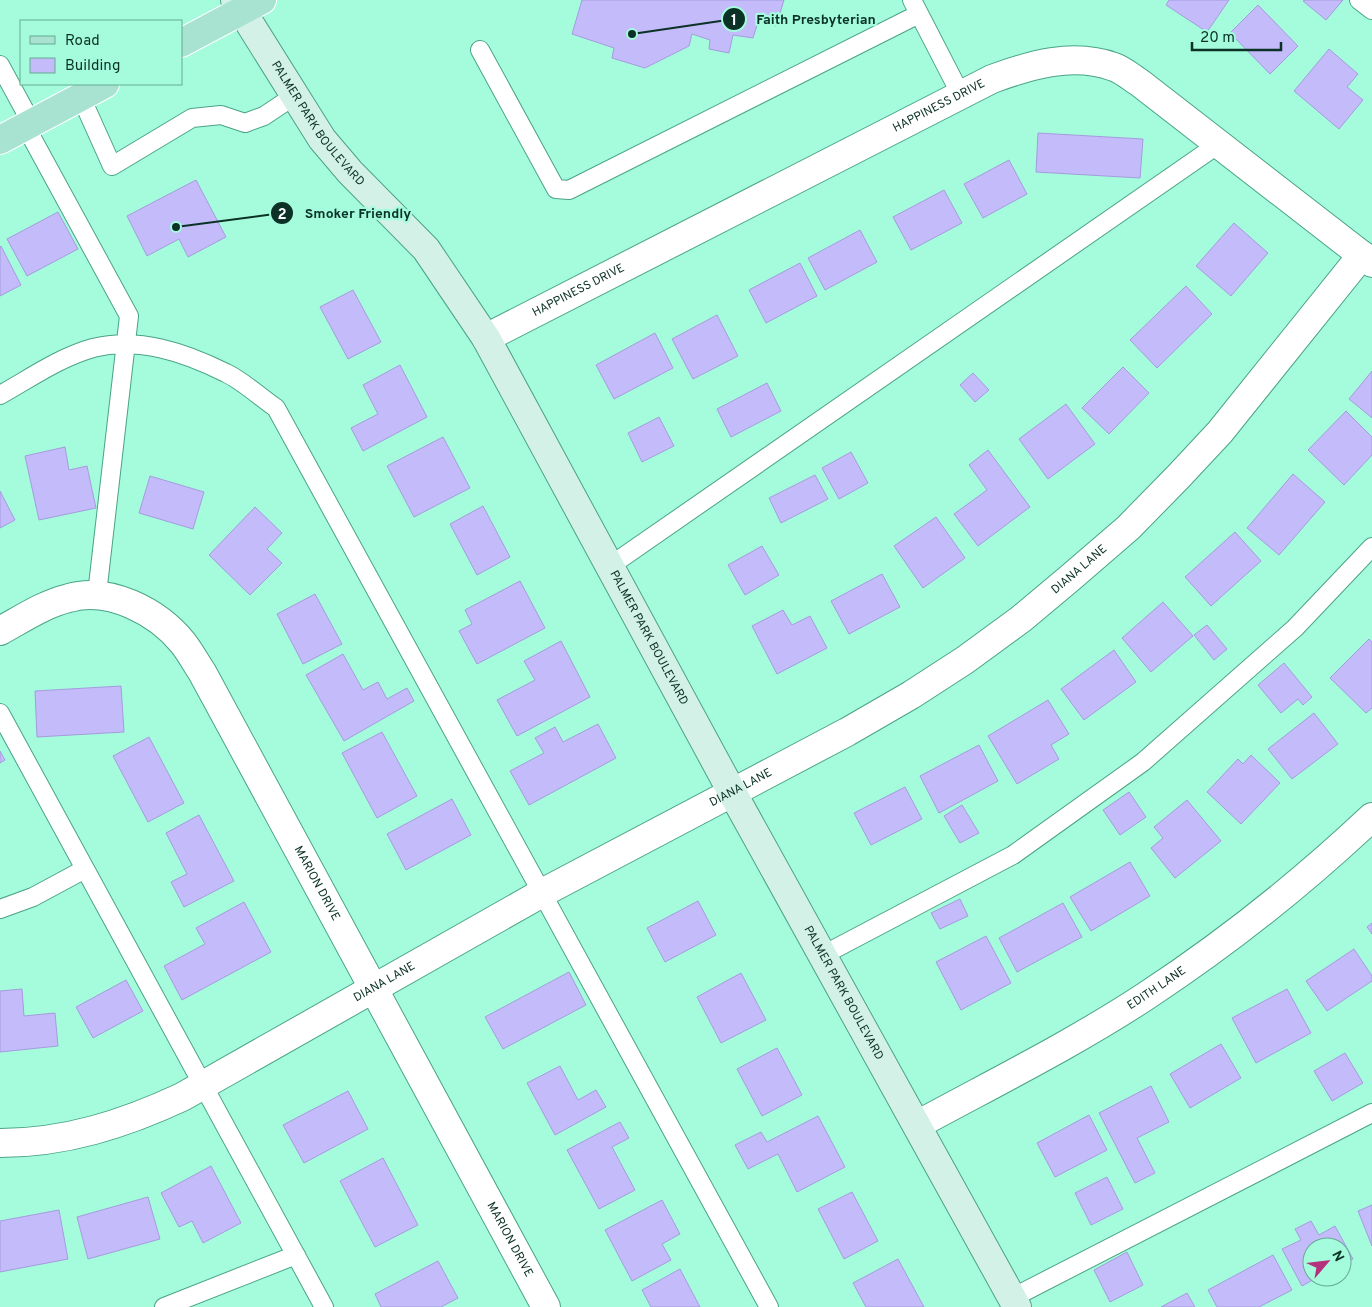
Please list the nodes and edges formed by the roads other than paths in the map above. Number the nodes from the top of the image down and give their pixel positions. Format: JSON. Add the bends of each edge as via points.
{"nodes":[{"id":1,"x":1359,"y":0,"type":"edge"},
{"id":2,"x":246,"y":4,"type":"edge"},
{"id":3,"x":916,"y":7,"type":"edge"},
{"id":4,"x":1372,"y":10,"type":"edge"},
{"id":5,"x":182,"y":42,"type":"edge"},
{"id":6,"x":480,"y":50,"type":"dead end"},
{"id":7,"x":0,"y":65,"type":"edge"},
{"id":8,"x":103,"y":85,"type":"edge"},
{"id":9,"x":961,"y":95,"type":"junction"},
{"id":10,"x":82,"y":96,"type":"junction"},
{"id":11,"x":294,"y":96,"type":"junction"},
{"id":12,"x":29,"y":125,"type":"junction"},
{"id":13,"x":0,"y":140,"type":"edge"},
{"id":14,"x":1220,"y":143,"type":"junction"},
{"id":15,"x":1367,"y":259,"type":"edge"},
{"id":16,"x":486,"y":338,"type":"junction"},
{"id":17,"x":126,"y":344,"type":"junction"},
{"id":18,"x":0,"y":395,"type":"edge"},
{"id":19,"x":1372,"y":547,"type":"edge"},
{"id":20,"x":610,"y":566,"type":"junction"},
{"id":21,"x":97,"y":594,"type":"junction"},
{"id":22,"x":0,"y":631,"type":"edge"},
{"id":23,"x":0,"y":713,"type":"edge"},
{"id":24,"x":732,"y":792,"type":"junction"},
{"id":25,"x":1372,"y":817,"type":"edge"},
{"id":26,"x":85,"y":870,"type":"junction"},
{"id":27,"x":542,"y":893,"type":"junction"},
{"id":28,"x":0,"y":909,"type":"edge"},
{"id":29,"x":823,"y":955,"type":"junction"},
{"id":30,"x":372,"y":988,"type":"junction"},
{"id":31,"x":202,"y":1086,"type":"junction"},
{"id":32,"x":1372,"y":1113,"type":"edge"},
{"id":33,"x":917,"y":1125,"type":"junction"},
{"id":34,"x":0,"y":1143,"type":"edge"},
{"id":35,"x":296,"y":1255,"type":"junction"},
{"id":36,"x":1015,"y":1303,"type":"edge"},
{"id":37,"x":164,"y":1307,"type":"edge"},
{"id":38,"x":324,"y":1307,"type":"edge"},
{"id":39,"x":546,"y":1307,"type":"edge"},
{"id":40,"x":769,"y":1307,"type":"edge"}],
"edges":[{"from":1,"to":4,"type":"lane"},
{"from":2,"to":5,"type":"main road"},
{"from":2,"to":11,"type":"main road","name":"PALMER PARK BOULEVARD"},
{"from":3,"to":6,"type":"lane","via":[[569,190],[556,189]]},
{"from":3,"to":9,"type":"lane"},
{"from":7,"to":12,"type":"lane"},
{"from":8,"to":10,"type":"main road"},
{"from":9,"to":14,"type":"street","name":"HAPPINESS DRIVE","via":[[1025,67],[1084,60],[1115,67]]},
{"from":9,"to":16,"type":"street","name":"HAPPINESS DRIVE"},
{"from":10,"to":11,"type":"lane","via":[[112,166],[192,118],[221,115],[245,123],[264,116]]},
{"from":10,"to":12,"type":"main road"},
{"from":11,"to":16,"type":"main road","name":"PALMER PARK BOULEVARD","via":[[322,139],[350,172],[426,248]]},
{"from":12,"to":13,"type":"main road"},
{"from":12,"to":17,"type":"lane","via":[[129,316]]},
{"from":14,"to":15,"type":"street","name":"HAPPINESS DRIVE"},
{"from":14,"to":20,"type":"lane"},
{"from":15,"to":24,"type":"street","name":"DIANA LANE","via":[[1220,432],[1128,528],[1070,578],[965,660],[912,695]]},
{"from":16,"to":20,"type":"main road","name":"PALMER PARK BOULEVARD"},
{"from":17,"to":18,"type":"lane","via":[[92,348]]},
{"from":17,"to":21,"type":"lane"},
{"from":17,"to":27,"type":"lane","via":[[159,346],[227,373],[276,408]]},
{"from":19,"to":29,"type":"lane","via":[[1295,628],[1142,762],[1013,855]]},
{"from":20,"to":24,"type":"main road","name":"PALMER PARK BOULEVARD"},
{"from":21,"to":22,"type":"street","name":"MARION DRIVE","via":[[69,597]]},
{"from":21,"to":30,"type":"street","name":"MARION DRIVE","via":[[132,605],[158,619],[183,643],[207,681]]},
{"from":23,"to":26,"type":"lane"},
{"from":24,"to":27,"type":"street","name":"DIANA LANE"},
{"from":24,"to":29,"type":"main road","name":"PALMER PARK BOULEVARD"},
{"from":25,"to":33,"type":"street","name":"EDITH LANE","via":[[1311,871],[1196,962],[1085,1032]]},
{"from":26,"to":28,"type":"lane","via":[[33,897]]},
{"from":26,"to":31,"type":"lane"},
{"from":27,"to":30,"type":"street","name":"DIANA LANE"},
{"from":27,"to":40,"type":"lane"},
{"from":29,"to":33,"type":"main road","name":"PALMER PARK BOULEVARD"},
{"from":30,"to":31,"type":"street","name":"DIANA LANE"},
{"from":30,"to":39,"type":"street","name":"MARION DRIVE"},
{"from":31,"to":34,"type":"street","name":"DIANA LANE","via":[[140,1117],[100,1129],[61,1139]]},
{"from":31,"to":35,"type":"lane"},
{"from":32,"to":36,"type":"lane"},
{"from":33,"to":36,"type":"main road","name":"PALMER PARK BOULEVARD"},
{"from":35,"to":37,"type":"lane"},
{"from":35,"to":38,"type":"lane"}]}
